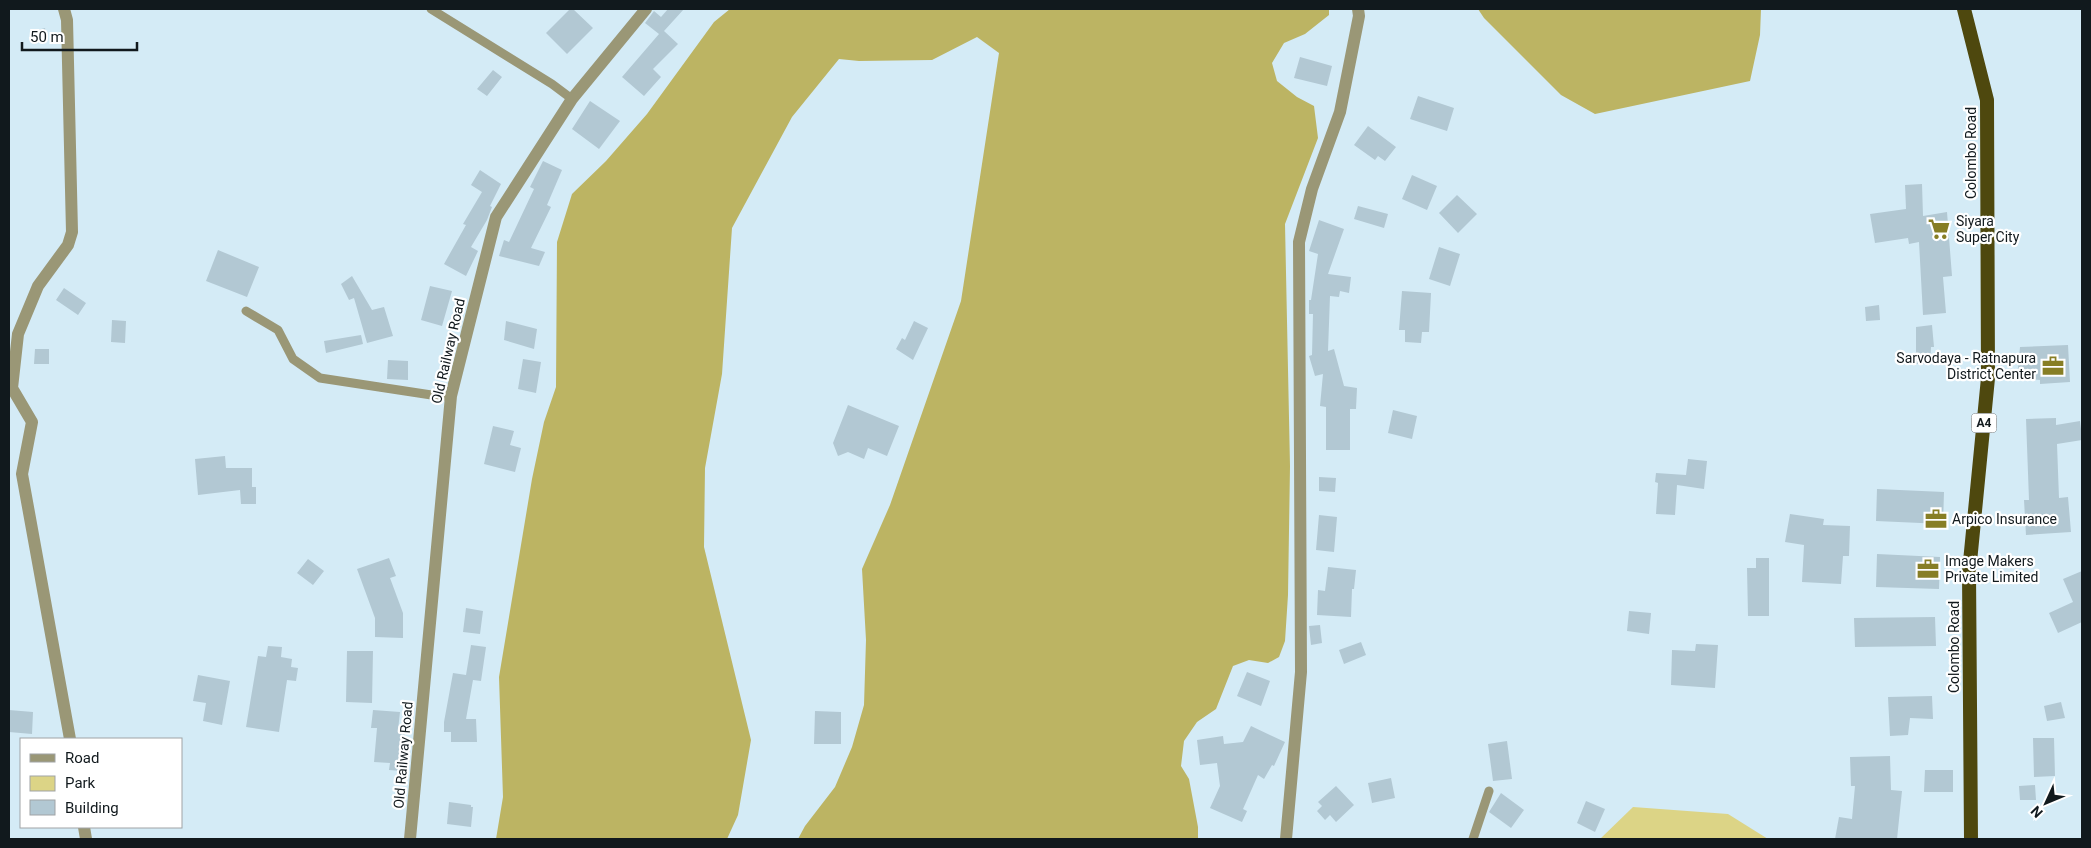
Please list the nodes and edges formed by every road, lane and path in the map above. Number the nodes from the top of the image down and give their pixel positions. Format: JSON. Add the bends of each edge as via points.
{"nodes":[{"id":1,"x":64,"y":9,"type":"edge"},
{"id":2,"x":430,"y":9,"type":"edge"},
{"id":3,"x":646,"y":9,"type":"edge"},
{"id":4,"x":1358,"y":9,"type":"edge"},
{"id":5,"x":1964,"y":9,"type":"edge"},
{"id":6,"x":572,"y":99,"type":"junction"},
{"id":7,"x":246,"y":311,"type":"dead end"},
{"id":8,"x":451,"y":396,"type":"junction"},
{"id":9,"x":70,"y":738,"type":"edge"},
{"id":10,"x":1489,"y":791,"type":"dead end"},
{"id":11,"x":410,"y":839,"type":"edge"},
{"id":12,"x":1286,"y":839,"type":"edge"},
{"id":13,"x":1473,"y":839,"type":"edge"},
{"id":14,"x":1972,"y":839,"type":"edge"}],
"edges":[{"from":1,"to":9,"type":"street","via":[[67,20],[72,232],[68,245],[38,286],[18,334],[12,388],[32,422],[22,474]]},
{"from":2,"to":6,"type":"lane"},
{"from":3,"to":6,"type":"street","name":"Old Railway Road"},
{"from":4,"to":12,"type":"street","via":[[1340,112],[1312,189],[1299,242],[1301,672]]},
{"from":5,"to":14,"type":"highway","name":"Colombo Road","number":"A4","via":[[1987,100],[1988,378],[1969,572]]},
{"from":6,"to":8,"type":"street","name":"Old Railway Road","via":[[496,217]]},
{"from":7,"to":8,"type":"lane","via":[[278,330],[293,359],[320,378]]},
{"from":8,"to":11,"type":"street","name":"Old Railway Road"},
{"from":10,"to":13,"type":"lane"}]}
